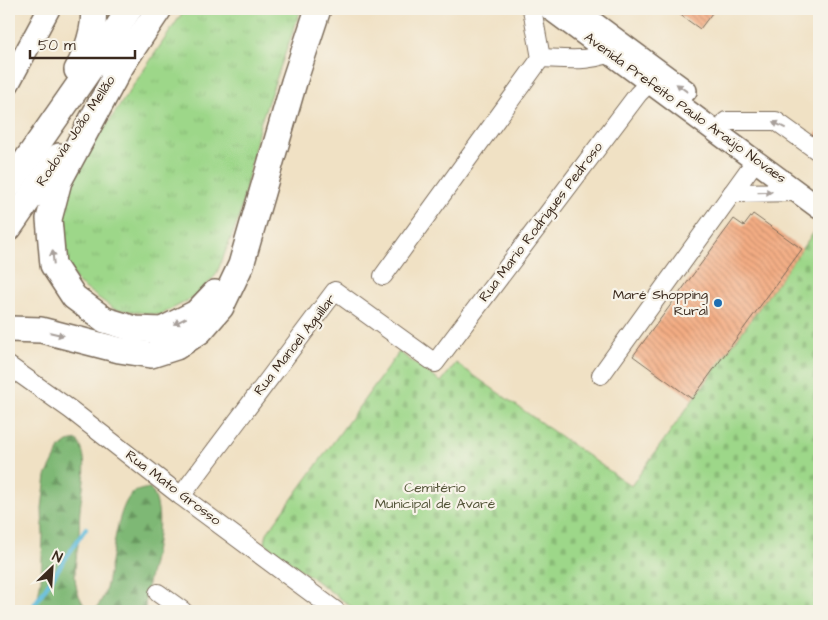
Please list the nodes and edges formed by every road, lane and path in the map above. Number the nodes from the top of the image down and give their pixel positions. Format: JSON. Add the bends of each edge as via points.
{"nodes":[{"id":1,"x":49,"y":9,"type":"edge"},
{"id":2,"x":93,"y":9,"type":"edge"},
{"id":3,"x":129,"y":9,"type":"edge"},
{"id":4,"x":159,"y":9,"type":"edge"},
{"id":5,"x":318,"y":9,"type":"edge"},
{"id":6,"x":532,"y":9,"type":"edge"},
{"id":7,"x":550,"y":9,"type":"edge"},
{"id":8,"x":575,"y":9,"type":"edge"},
{"id":9,"x":617,"y":49,"type":"junction"},
{"id":10,"x":540,"y":58,"type":"junction"},
{"id":11,"x":122,"y":64,"type":"junction"},
{"id":12,"x":649,"y":82,"type":"junction"},
{"id":13,"x":9,"y":83,"type":"edge"},
{"id":14,"x":726,"y":121,"type":"junction"},
{"id":15,"x":819,"y":152,"type":"edge"},
{"id":16,"x":756,"y":160,"type":"junction"},
{"id":17,"x":9,"y":184,"type":"edge"},
{"id":18,"x":819,"y":190,"type":"edge"},
{"id":19,"x":798,"y":192,"type":"junction"},
{"id":20,"x":732,"y":193,"type":"junction"},
{"id":21,"x":819,"y":208,"type":"edge"},
{"id":22,"x":9,"y":228,"type":"edge"},
{"id":23,"x":240,"y":265,"type":"junction"},
{"id":24,"x":383,"y":276,"type":"dead end"},
{"id":25,"x":9,"y":329,"type":"edge"},
{"id":26,"x":435,"y":363,"type":"joint"},
{"id":27,"x":9,"y":366,"type":"edge"},
{"id":28,"x":601,"y":375,"type":"dead end"},
{"id":29,"x":181,"y":496,"type":"junction"},
{"id":30,"x":158,"y":593,"type":"dead end"},
{"id":31,"x":183,"y":611,"type":"edge"},
{"id":32,"x":336,"y":611,"type":"edge"}],
"edges":[{"from":1,"to":13,"type":"main road"},
{"from":2,"to":17,"type":"highway","via":[[85,57]]},
{"from":3,"to":17,"type":"highway","name":"Rodovia João Mellão"},
{"from":4,"to":11,"type":"highway","name":"Rodovia João Mellão"},
{"from":5,"to":23,"type":"highway"},
{"from":6,"to":10,"type":"street"},
{"from":7,"to":9,"type":"main road","name":"Avenida Prefeito Paulo Araújo Novaes"},
{"from":8,"to":9,"type":"main road","name":"Avenida Prefeito Paulo Araújo Novaes"},
{"from":9,"to":10,"type":"street","via":[[590,60]]},
{"from":9,"to":12,"type":"main road","name":"Avenida Prefeito Paulo Araújo Novaes"},
{"from":14,"to":9,"type":"main road","name":"Avenida Prefeito Paulo Araújo Novaes","one_way":true},
{"from":10,"to":24,"type":"street"},
{"from":11,"to":22,"type":"highway","name":"Rodovia João Mellão"},
{"from":23,"to":11,"type":"highway","one_way":true,"via":[[196,313],[162,330],[135,329],[105,320],[74,297],[53,265],[49,218],[59,181]]},
{"from":12,"to":16,"type":"main road","name":"Avenida Prefeito Paulo Araújo Novaes"},
{"from":12,"to":26,"type":"street","name":"Rua Mario Rodrigues Pedroso"},
{"from":15,"to":14,"type":"street","one_way":true,"via":[[776,121]]},
{"from":14,"to":18,"type":"main road","name":"Avenida Prefeito Paulo Araújo Novaes"},
{"from":16,"to":19,"type":"main road","name":"Avenida Prefeito Paulo Araújo Novaes"},
{"from":16,"to":20,"type":"street"},
{"from":20,"to":19,"type":"street","one_way":true},
{"from":19,"to":21,"type":"main road","name":"Avenida Prefeito Paulo Araújo Novaes"},
{"from":20,"to":28,"type":"street"},
{"from":25,"to":23,"type":"highway","one_way":true,"via":[[41,330],[151,355],[176,347],[200,331],[221,307]]},
{"from":26,"to":29,"type":"street","name":"Rua Manoel Aguillar","via":[[335,290]]},
{"from":27,"to":29,"type":"street","name":"Rua Mato Grosso"},
{"from":29,"to":32,"type":"street","name":"Rua Mato Grosso"},
{"from":30,"to":31,"type":"street"}]}
